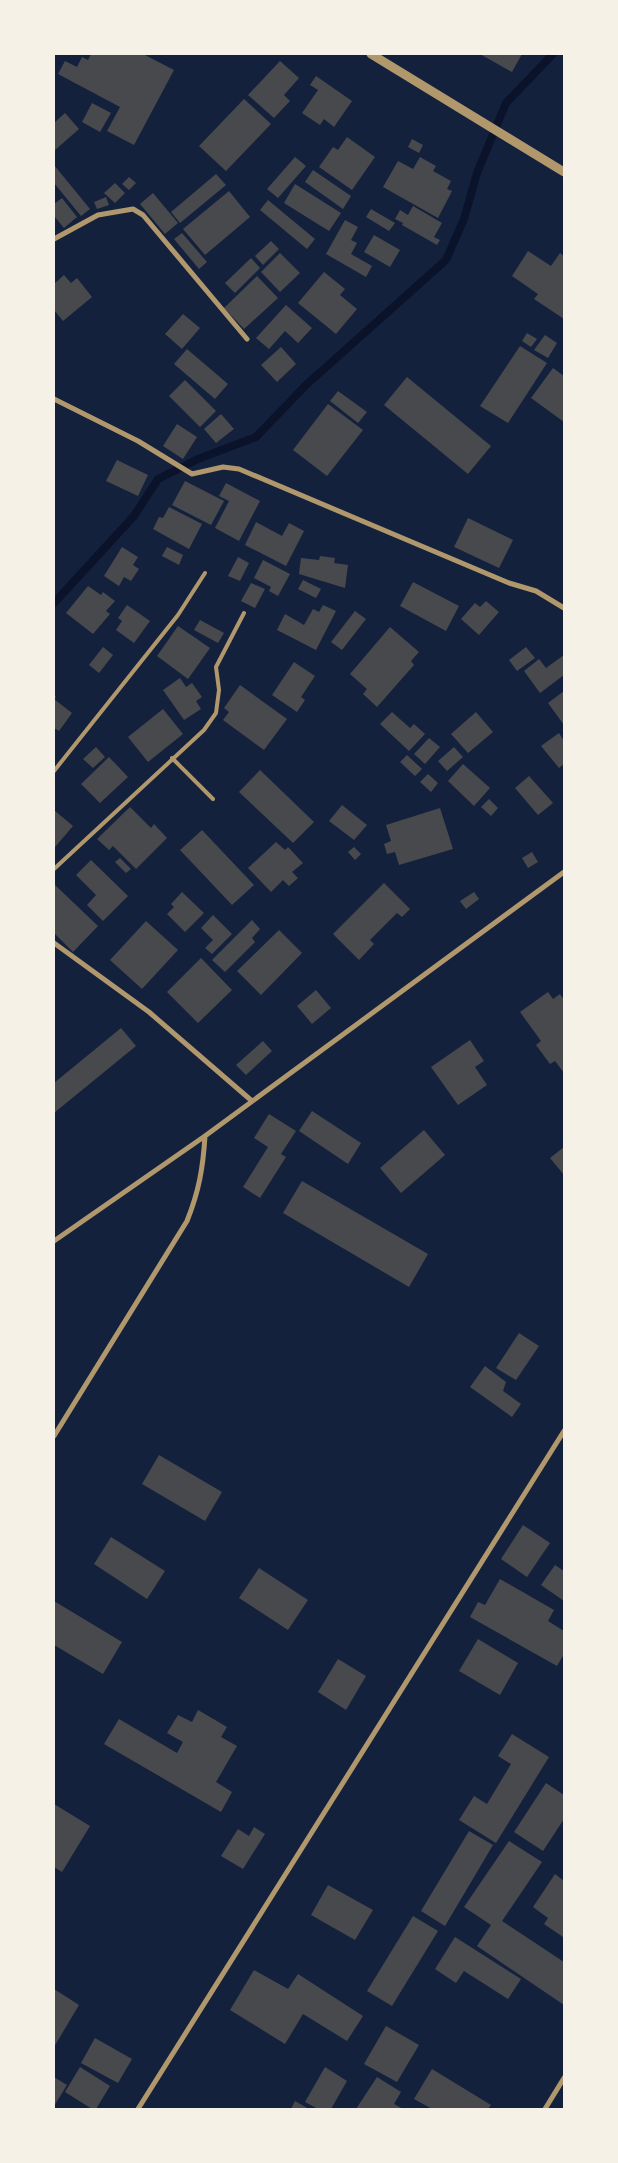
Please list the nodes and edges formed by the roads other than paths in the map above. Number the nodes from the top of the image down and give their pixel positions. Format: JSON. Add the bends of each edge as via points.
{"nodes":[{"id":1,"x":371,"y":54,"type":"edge"},
{"id":2,"x":564,"y":172,"type":"edge"},
{"id":3,"x":54,"y":239,"type":"edge"},
{"id":4,"x":248,"y":339,"type":"dead end"},
{"id":5,"x":54,"y":398,"type":"edge"},
{"id":6,"x":205,"y":573,"type":"dead end"},
{"id":7,"x":564,"y":608,"type":"edge"},
{"id":8,"x":244,"y":613,"type":"dead end"},
{"id":9,"x":172,"y":758,"type":"junction"},
{"id":10,"x":54,"y":771,"type":"edge"},
{"id":11,"x":213,"y":799,"type":"dead end"},
{"id":12,"x":54,"y":869,"type":"edge"},
{"id":13,"x":564,"y":872,"type":"edge"},
{"id":14,"x":54,"y":943,"type":"edge"},
{"id":15,"x":252,"y":1102,"type":"junction"},
{"id":16,"x":205,"y":1136,"type":"junction"},
{"id":17,"x":54,"y":1241,"type":"edge"},
{"id":18,"x":564,"y":1431,"type":"edge"},
{"id":19,"x":54,"y":1436,"type":"edge"},
{"id":20,"x":564,"y":2078,"type":"edge"},
{"id":21,"x":138,"y":2109,"type":"edge"},
{"id":22,"x":544,"y":2109,"type":"edge"}],
"edges":[{"from":1,"to":2,"type":"street"},
{"from":3,"to":4,"type":"street","via":[[98,215],[133,208],[143,215]]},
{"from":5,"to":7,"type":"street","via":[[138,441],[192,474],[223,467],[239,469],[509,583],[536,591]]},
{"from":6,"to":10,"type":"lane","via":[[178,615]]},
{"from":8,"to":9,"type":"lane","via":[[216,667],[219,690],[216,713],[204,730]]},
{"from":9,"to":11,"type":"lane"},
{"from":9,"to":12,"type":"lane"},
{"from":13,"to":15,"type":"street"},
{"from":14,"to":15,"type":"street","via":[[149,1012]]},
{"from":15,"to":16,"type":"street"},
{"from":16,"to":17,"type":"street"},
{"from":16,"to":19,"type":"street","via":[[200,1186],[188,1221]]},
{"from":18,"to":21,"type":"street"},
{"from":20,"to":22,"type":"street"}]}
